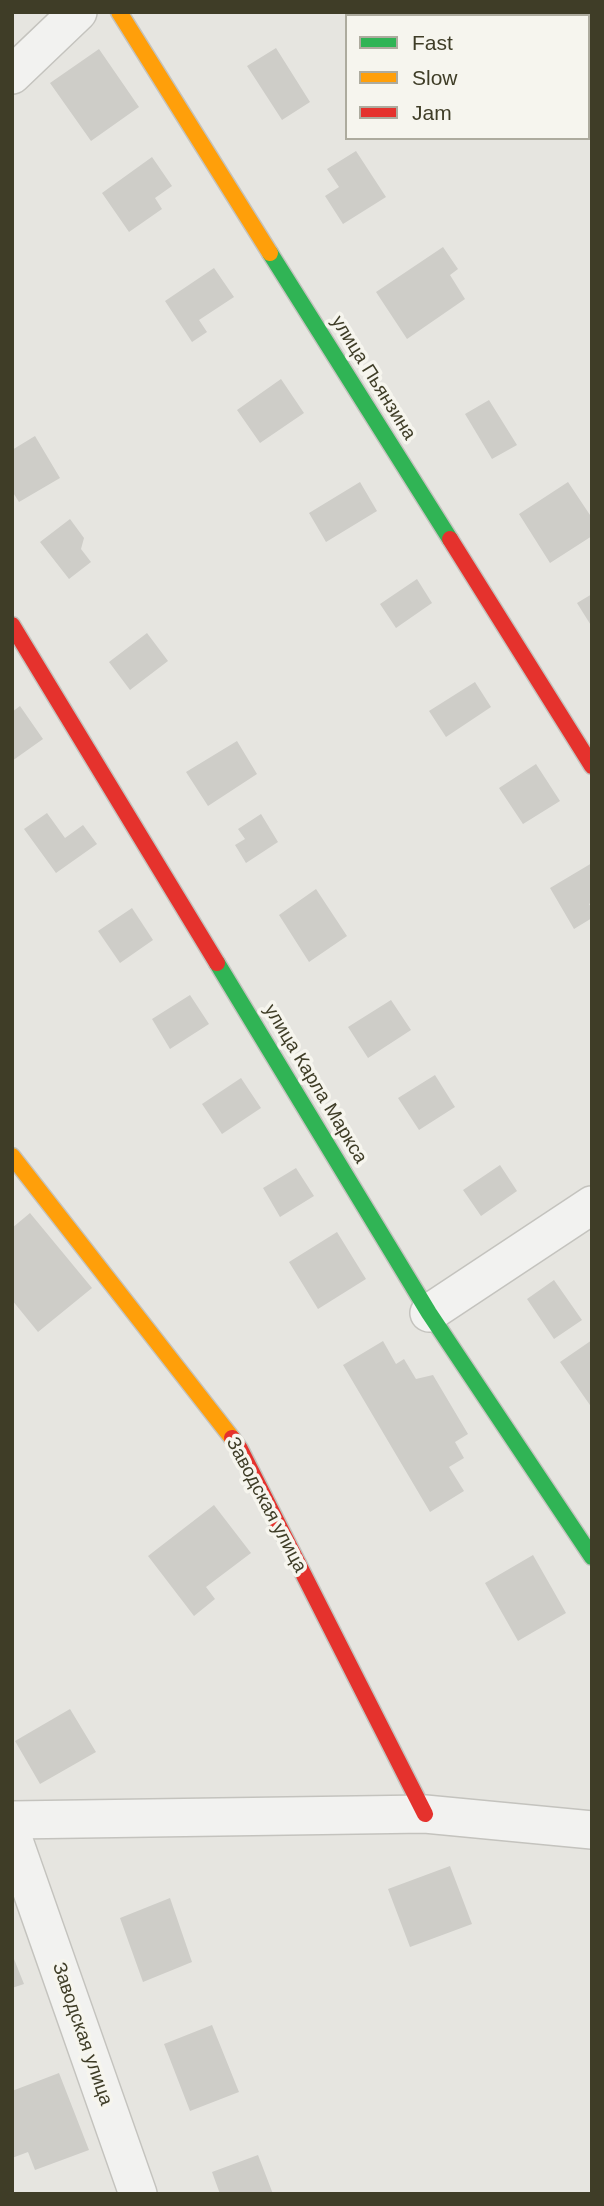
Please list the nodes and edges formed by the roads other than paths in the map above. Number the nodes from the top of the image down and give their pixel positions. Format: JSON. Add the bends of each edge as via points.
{"nodes":[{"id":1,"x":78,"y":12,"type":"edge"},
{"id":2,"x":119,"y":12,"type":"edge"},
{"id":3,"x":12,"y":75,"type":"edge"},
{"id":4,"x":12,"y":625,"type":"edge"},
{"id":5,"x":592,"y":766,"type":"edge"},
{"id":6,"x":12,"y":1156,"type":"edge"},
{"id":7,"x":592,"y":1205,"type":"edge"},
{"id":8,"x":429,"y":1313,"type":"junction"},
{"id":9,"x":592,"y":1557,"type":"edge"},
{"id":10,"x":425,"y":1814,"type":"junction"},
{"id":11,"x":12,"y":1820,"type":"edge"},
{"id":12,"x":592,"y":1830,"type":"edge"},
{"id":13,"x":12,"y":1835,"type":"edge"},
{"id":14,"x":138,"y":2194,"type":"edge"}],
"edges":[{"from":1,"to":3,"type":"street"},
{"from":2,"to":5,"type":"street","name":"улица Пьянзина"},
{"from":4,"to":8,"type":"street","name":"улица Карла Маркса"},
{"from":6,"to":10,"type":"street","name":"Заводская улица","via":[[240,1449]]},
{"from":7,"to":8,"type":"street"},
{"from":8,"to":9,"type":"street","name":"улица Карла Маркса"},
{"from":10,"to":11,"type":"street"},
{"from":10,"to":12,"type":"street"},
{"from":13,"to":14,"type":"street","name":"Заводская улица"}]}
